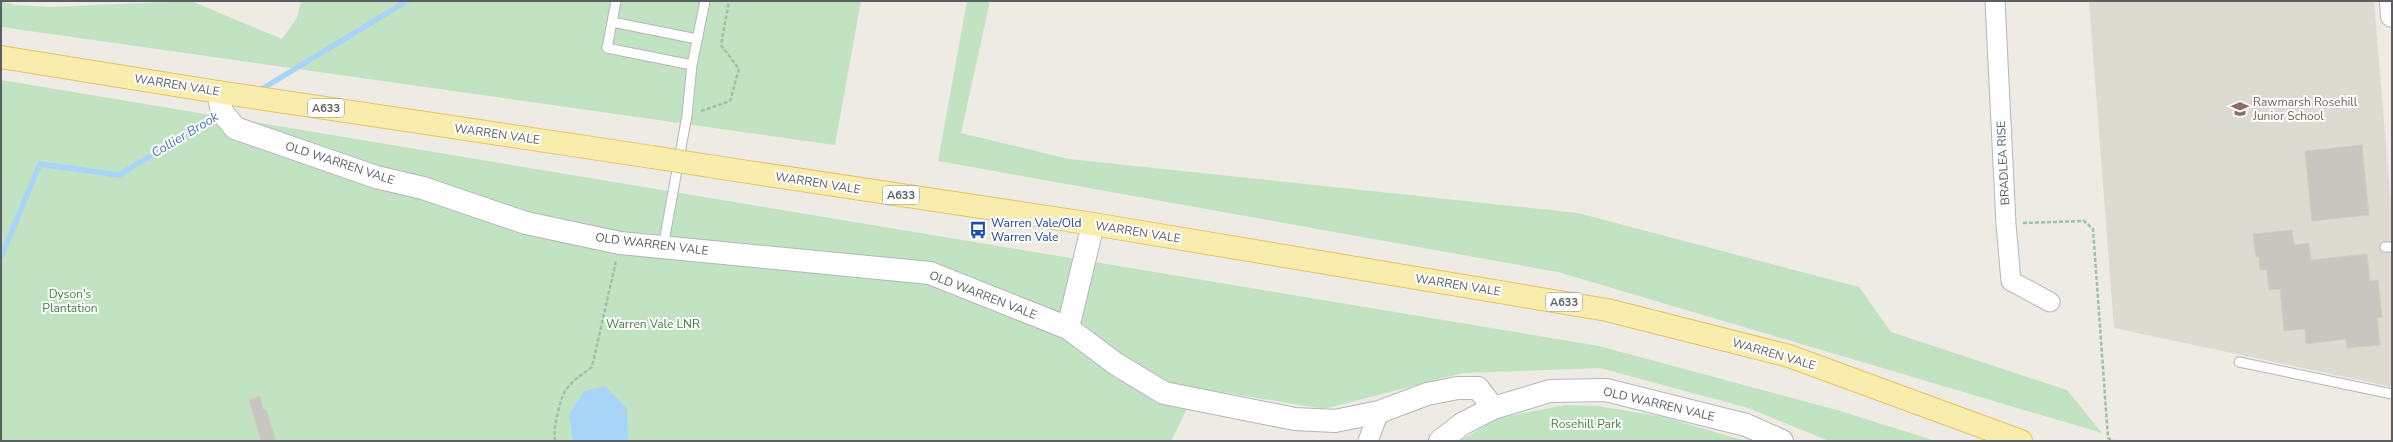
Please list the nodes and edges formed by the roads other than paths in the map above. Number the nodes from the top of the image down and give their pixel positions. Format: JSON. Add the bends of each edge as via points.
{"nodes":[{"id":1,"x":616,"y":1,"type":"edge"},
{"id":2,"x":705,"y":1,"type":"edge"},
{"id":3,"x":1995,"y":1,"type":"edge"},
{"id":4,"x":2391,"y":1,"type":"edge"},
{"id":5,"x":2392,"y":16,"type":"edge"},
{"id":6,"x":612,"y":22,"type":"junction"},
{"id":7,"x":697,"y":39,"type":"junction"},
{"id":8,"x":1,"y":57,"type":"edge"},
{"id":9,"x":692,"y":65,"type":"junction"},
{"id":10,"x":218,"y":92,"type":"junction"},
{"id":11,"x":1093,"y":224,"type":"junction"},
{"id":12,"x":663,"y":247,"type":"junction"},
{"id":13,"x":2050,"y":302,"type":"dead end"},
{"id":14,"x":1068,"y":328,"type":"junction"},
{"id":15,"x":2239,"y":362,"type":"dead end"},
{"id":16,"x":2392,"y":394,"type":"edge"},
{"id":17,"x":1493,"y":408,"type":"junction"},
{"id":18,"x":1379,"y":412,"type":"junction"},
{"id":19,"x":1368,"y":441,"type":"edge"},
{"id":20,"x":1440,"y":441,"type":"edge"},
{"id":21,"x":1782,"y":441,"type":"edge"},
{"id":22,"x":2021,"y":441,"type":"edge"}],
"edges":[{"from":1,"to":6,"type":"lane"},
{"from":2,"to":7,"type":"lane"},
{"from":3,"to":13,"type":"street","name":"BRADLEA RISE","via":[[2011,281]]},
{"from":4,"to":5,"type":"street"},
{"from":6,"to":7,"type":"lane"},
{"from":6,"to":9,"type":"lane","via":[[607,48]]},
{"from":7,"to":9,"type":"lane"},
{"from":8,"to":10,"type":"main road","name":"WARREN VALE","number":"A633"},
{"from":9,"to":12,"type":"lane","via":[[687,115]]},
{"from":10,"to":11,"type":"main road","name":"WARREN VALE","number":"A633","bridge":true},
{"from":10,"to":12,"type":"street","name":"OLD WARREN VALE","via":[[222,112],[235,128],[376,177],[423,188],[526,223],[620,243]]},
{"from":11,"to":14,"type":"street"},
{"from":11,"to":22,"type":"main road","name":"WARREN VALE","number":"A633","via":[[1607,310],[1789,356]]},
{"from":12,"to":14,"type":"street","name":"OLD WARREN VALE","via":[[930,273]]},
{"from":14,"to":18,"type":"street","name":"OLD WARREN VALE","via":[[1116,364],[1164,393],[1295,419],[1334,422]]},
{"from":15,"to":16,"type":"lane"},
{"from":17,"to":18,"type":"street","name":"OLD WARREN VALE","via":[[1478,388],[1458,388],[1427,394]]},
{"from":17,"to":20,"type":"street","via":[[1462,424]]},
{"from":17,"to":21,"type":"street","name":"OLD WARREN VALE","via":[[1550,391],[1606,390],[1746,425]]},
{"from":18,"to":19,"type":"street"}]}
